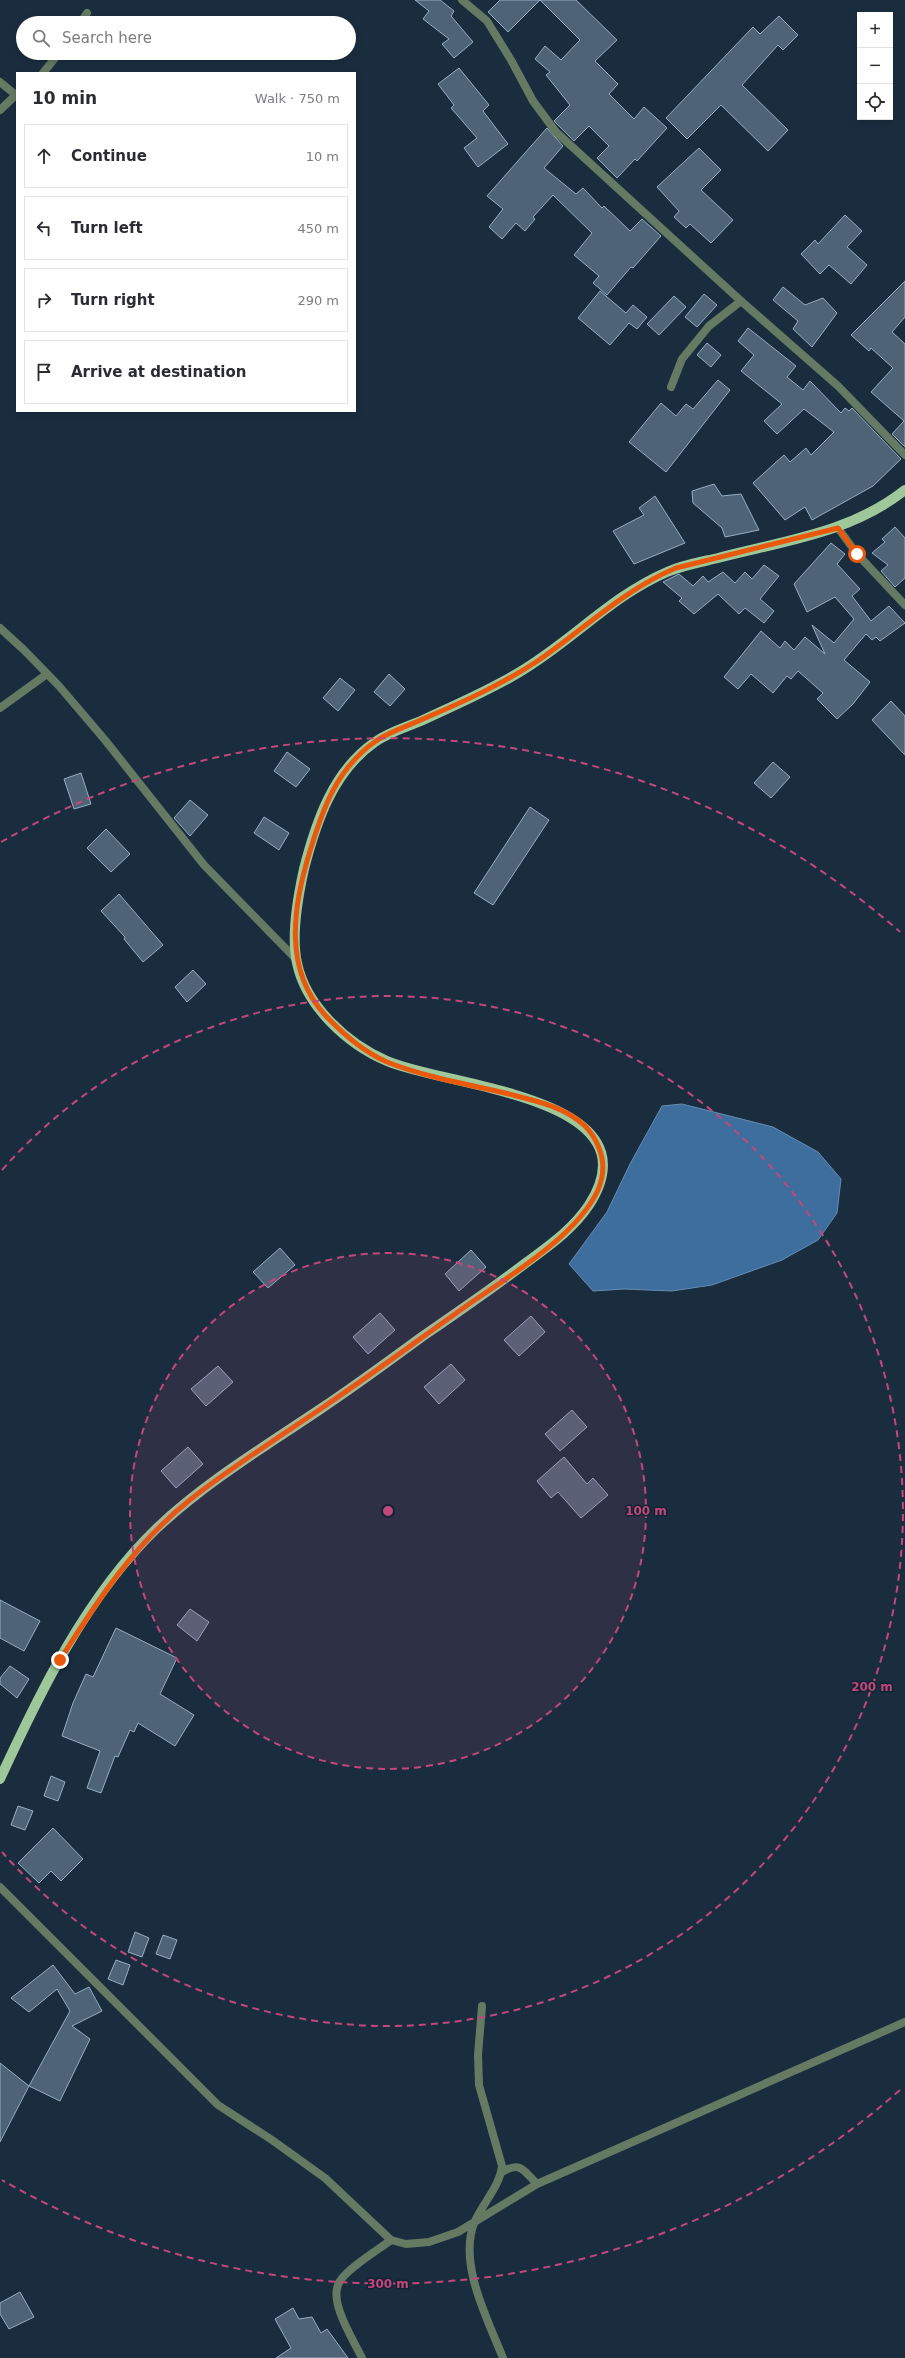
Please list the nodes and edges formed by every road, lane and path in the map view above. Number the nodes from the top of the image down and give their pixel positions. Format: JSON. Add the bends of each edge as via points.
{"nodes":[{"id":1,"x":462,"y":0,"type":"edge"},
{"id":2,"x":87,"y":13,"type":"dead end"},
{"id":3,"x":85,"y":16,"type":"edge"},
{"id":4,"x":53,"y":60,"type":"edge"},
{"id":5,"x":44,"y":72,"type":"edge"},
{"id":6,"x":0,"y":82,"type":"edge"},
{"id":7,"x":16,"y":95,"type":"edge"},
{"id":8,"x":0,"y":110,"type":"edge"},
{"id":9,"x":741,"y":301,"type":"junction"},
{"id":10,"x":671,"y":387,"type":"dead end"},
{"id":11,"x":905,"y":455,"type":"edge"},
{"id":12,"x":905,"y":490,"type":"edge"},
{"id":13,"x":838,"y":528,"type":"junction"},
{"id":14,"x":905,"y":605,"type":"edge"},
{"id":15,"x":0,"y":628,"type":"edge"},
{"id":16,"x":47,"y":674,"type":"junction"},
{"id":17,"x":0,"y":708,"type":"edge"},
{"id":18,"x":295,"y":958,"type":"junction"},
{"id":19,"x":0,"y":1779,"type":"edge"},
{"id":20,"x":0,"y":1887,"type":"edge"},
{"id":21,"x":482,"y":2006,"type":"dead end"},
{"id":22,"x":905,"y":2022,"type":"edge"},
{"id":23,"x":502,"y":2172,"type":"junction"},
{"id":24,"x":537,"y":2184,"type":"junction"},
{"id":25,"x":475,"y":2222,"type":"junction"},
{"id":26,"x":391,"y":2240,"type":"junction"},
{"id":27,"x":362,"y":2358,"type":"edge"},
{"id":28,"x":503,"y":2358,"type":"edge"}],
"edges":[{"from":1,"to":9,"type":"street","via":[[487,21],[533,101],[556,132]]},
{"from":2,"to":3,"type":"street"},
{"from":4,"to":5,"type":"street"},
{"from":6,"to":7,"type":"street"},
{"from":7,"to":8,"type":"street"},
{"from":9,"to":10,"type":"street","via":[[709,326],[682,359]]},
{"from":9,"to":11,"type":"street","via":[[838,386]]},
{"from":12,"to":13,"type":"main road","via":[[882,507]]},
{"from":13,"to":14,"type":"street","via":[[857,554]]},
{"from":13,"to":18,"type":"main road","via":[[676,568],[630,592],[568,640],[520,672],[470,698],[379,739],[359,755],[341,775],[328,799],[305,867],[297,906]]},
{"from":15,"to":16,"type":"street"},
{"from":16,"to":17,"type":"street"},
{"from":16,"to":18,"type":"street","via":[[105,740],[204,865]]},
{"from":18,"to":19,"type":"main road","via":[[301,978],[313,1002],[336,1027],[384,1060],[434,1077],[540,1102],[566,1113],[584,1125],[596,1141],[602,1158],[603,1173],[598,1189],[578,1220],[548,1247],[322,1408],[244,1460],[155,1530],[96,1603],[60,1660],[22,1730]]},
{"from":20,"to":26,"type":"street","via":[[218,2105],[325,2178]]},
{"from":21,"to":23,"type":"street","via":[[478,2055],[479,2085],[502,2161]]},
{"from":22,"to":24,"type":"street"},
{"from":23,"to":24,"type":"street","via":[[519,2166]]},
{"from":23,"to":25,"type":"street"},
{"from":24,"to":25,"type":"street"},
{"from":25,"to":26,"type":"street","via":[[458,2232],[429,2242],[406,2244]]},
{"from":25,"to":28,"type":"street","via":[[470,2256],[478,2296]]},
{"from":26,"to":27,"type":"street","via":[[346,2274],[337,2288],[338,2308]]}]}
